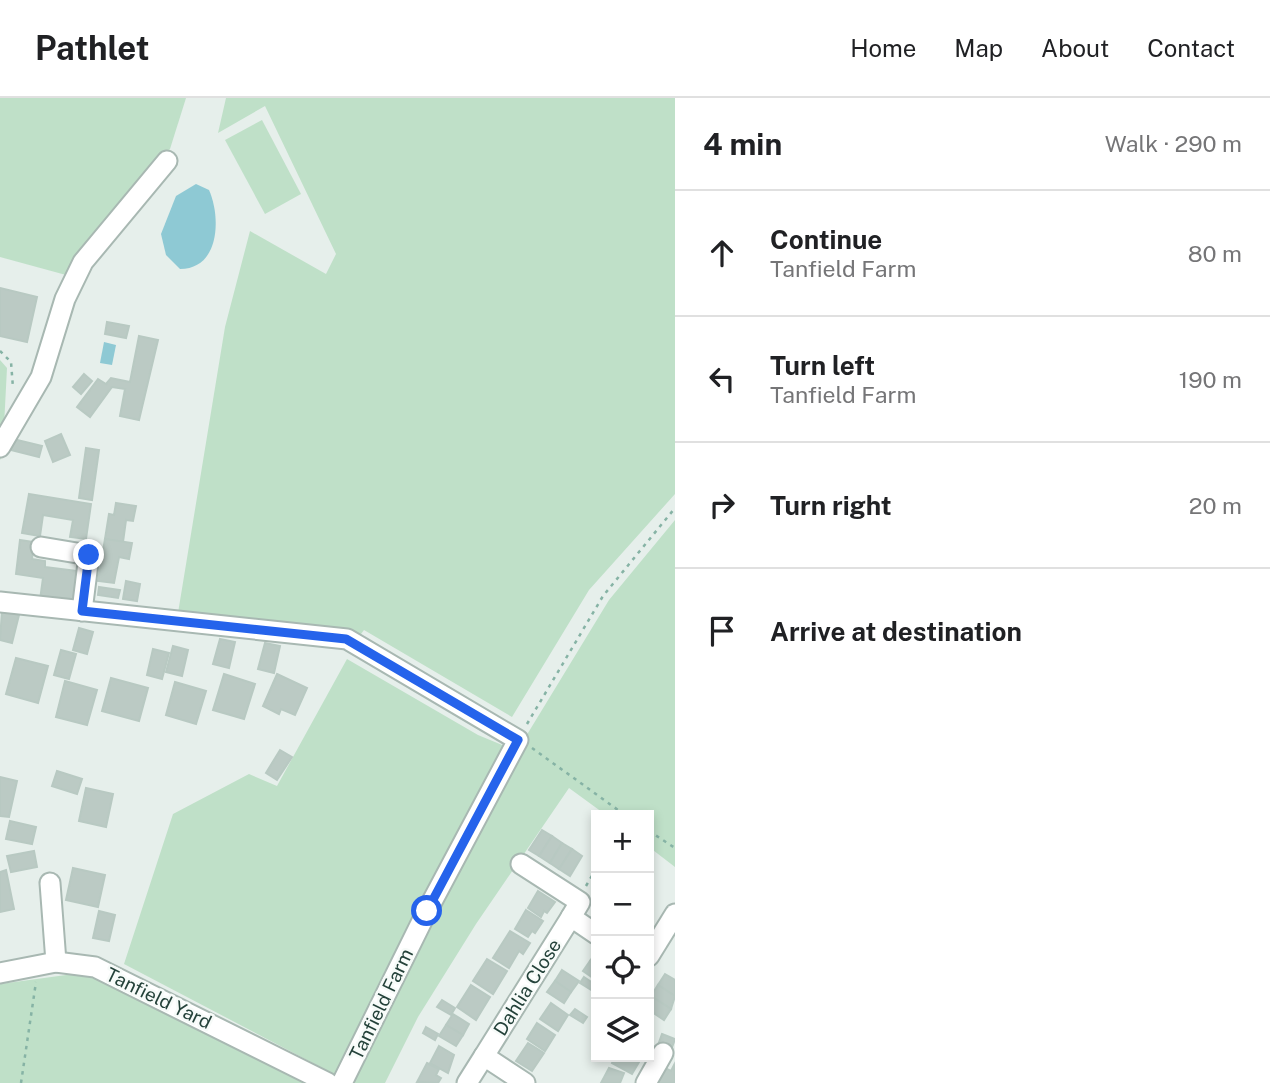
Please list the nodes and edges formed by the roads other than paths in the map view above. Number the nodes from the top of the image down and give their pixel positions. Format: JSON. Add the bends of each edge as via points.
{"nodes":[{"id":1,"x":167,"y":162,"type":"dead end"},
{"id":2,"x":0,"y":447,"type":"edge"},
{"id":3,"x":41,"y":547,"type":"dead end"},
{"id":4,"x":0,"y":601,"type":"edge"},
{"id":5,"x":82,"y":611,"type":"junction"},
{"id":6,"x":522,"y":864,"type":"dead end"},
{"id":7,"x":50,"y":883,"type":"dead end"},
{"id":8,"x":576,"y":909,"type":"junction"},
{"id":9,"x":675,"y":914,"type":"edge"},
{"id":10,"x":591,"y":928,"type":"edge"},
{"id":11,"x":654,"y":949,"type":"edge"},
{"id":12,"x":48,"y":963,"type":"junction"},
{"id":13,"x":0,"y":973,"type":"edge"},
{"id":14,"x":663,"y":1053,"type":"dead end"},
{"id":15,"x":484,"y":1056,"type":"junction"},
{"id":16,"x":467,"y":1082,"type":"edge"},
{"id":17,"x":328,"y":1083,"type":"edge"},
{"id":18,"x":342,"y":1083,"type":"edge"},
{"id":19,"x":525,"y":1083,"type":"edge"},
{"id":20,"x":646,"y":1083,"type":"edge"}],
"edges":[{"from":1,"to":2,"type":"street","via":[[83,262],[65,299],[41,377]]},
{"from":3,"to":5,"type":"street","via":[[89,555]]},
{"from":4,"to":5,"type":"street"},
{"from":5,"to":18,"type":"street","name":"Tanfield Farm","via":[[346,639],[518,740]]},
{"from":6,"to":8,"type":"street"},
{"from":7,"to":12,"type":"street"},
{"from":8,"to":10,"type":"street","name":"Dahlia Close"},
{"from":8,"to":15,"type":"street","name":"Dahlia Close"},
{"from":9,"to":11,"type":"street"},
{"from":12,"to":13,"type":"street","name":"Tanfield Yard"},
{"from":12,"to":17,"type":"street","name":"Tanfield Yard","via":[[83,964],[107,971]]},
{"from":14,"to":20,"type":"street"},
{"from":15,"to":16,"type":"street","name":"Dahlia Close"},
{"from":15,"to":19,"type":"street","name":"Dahlia Close"}]}
